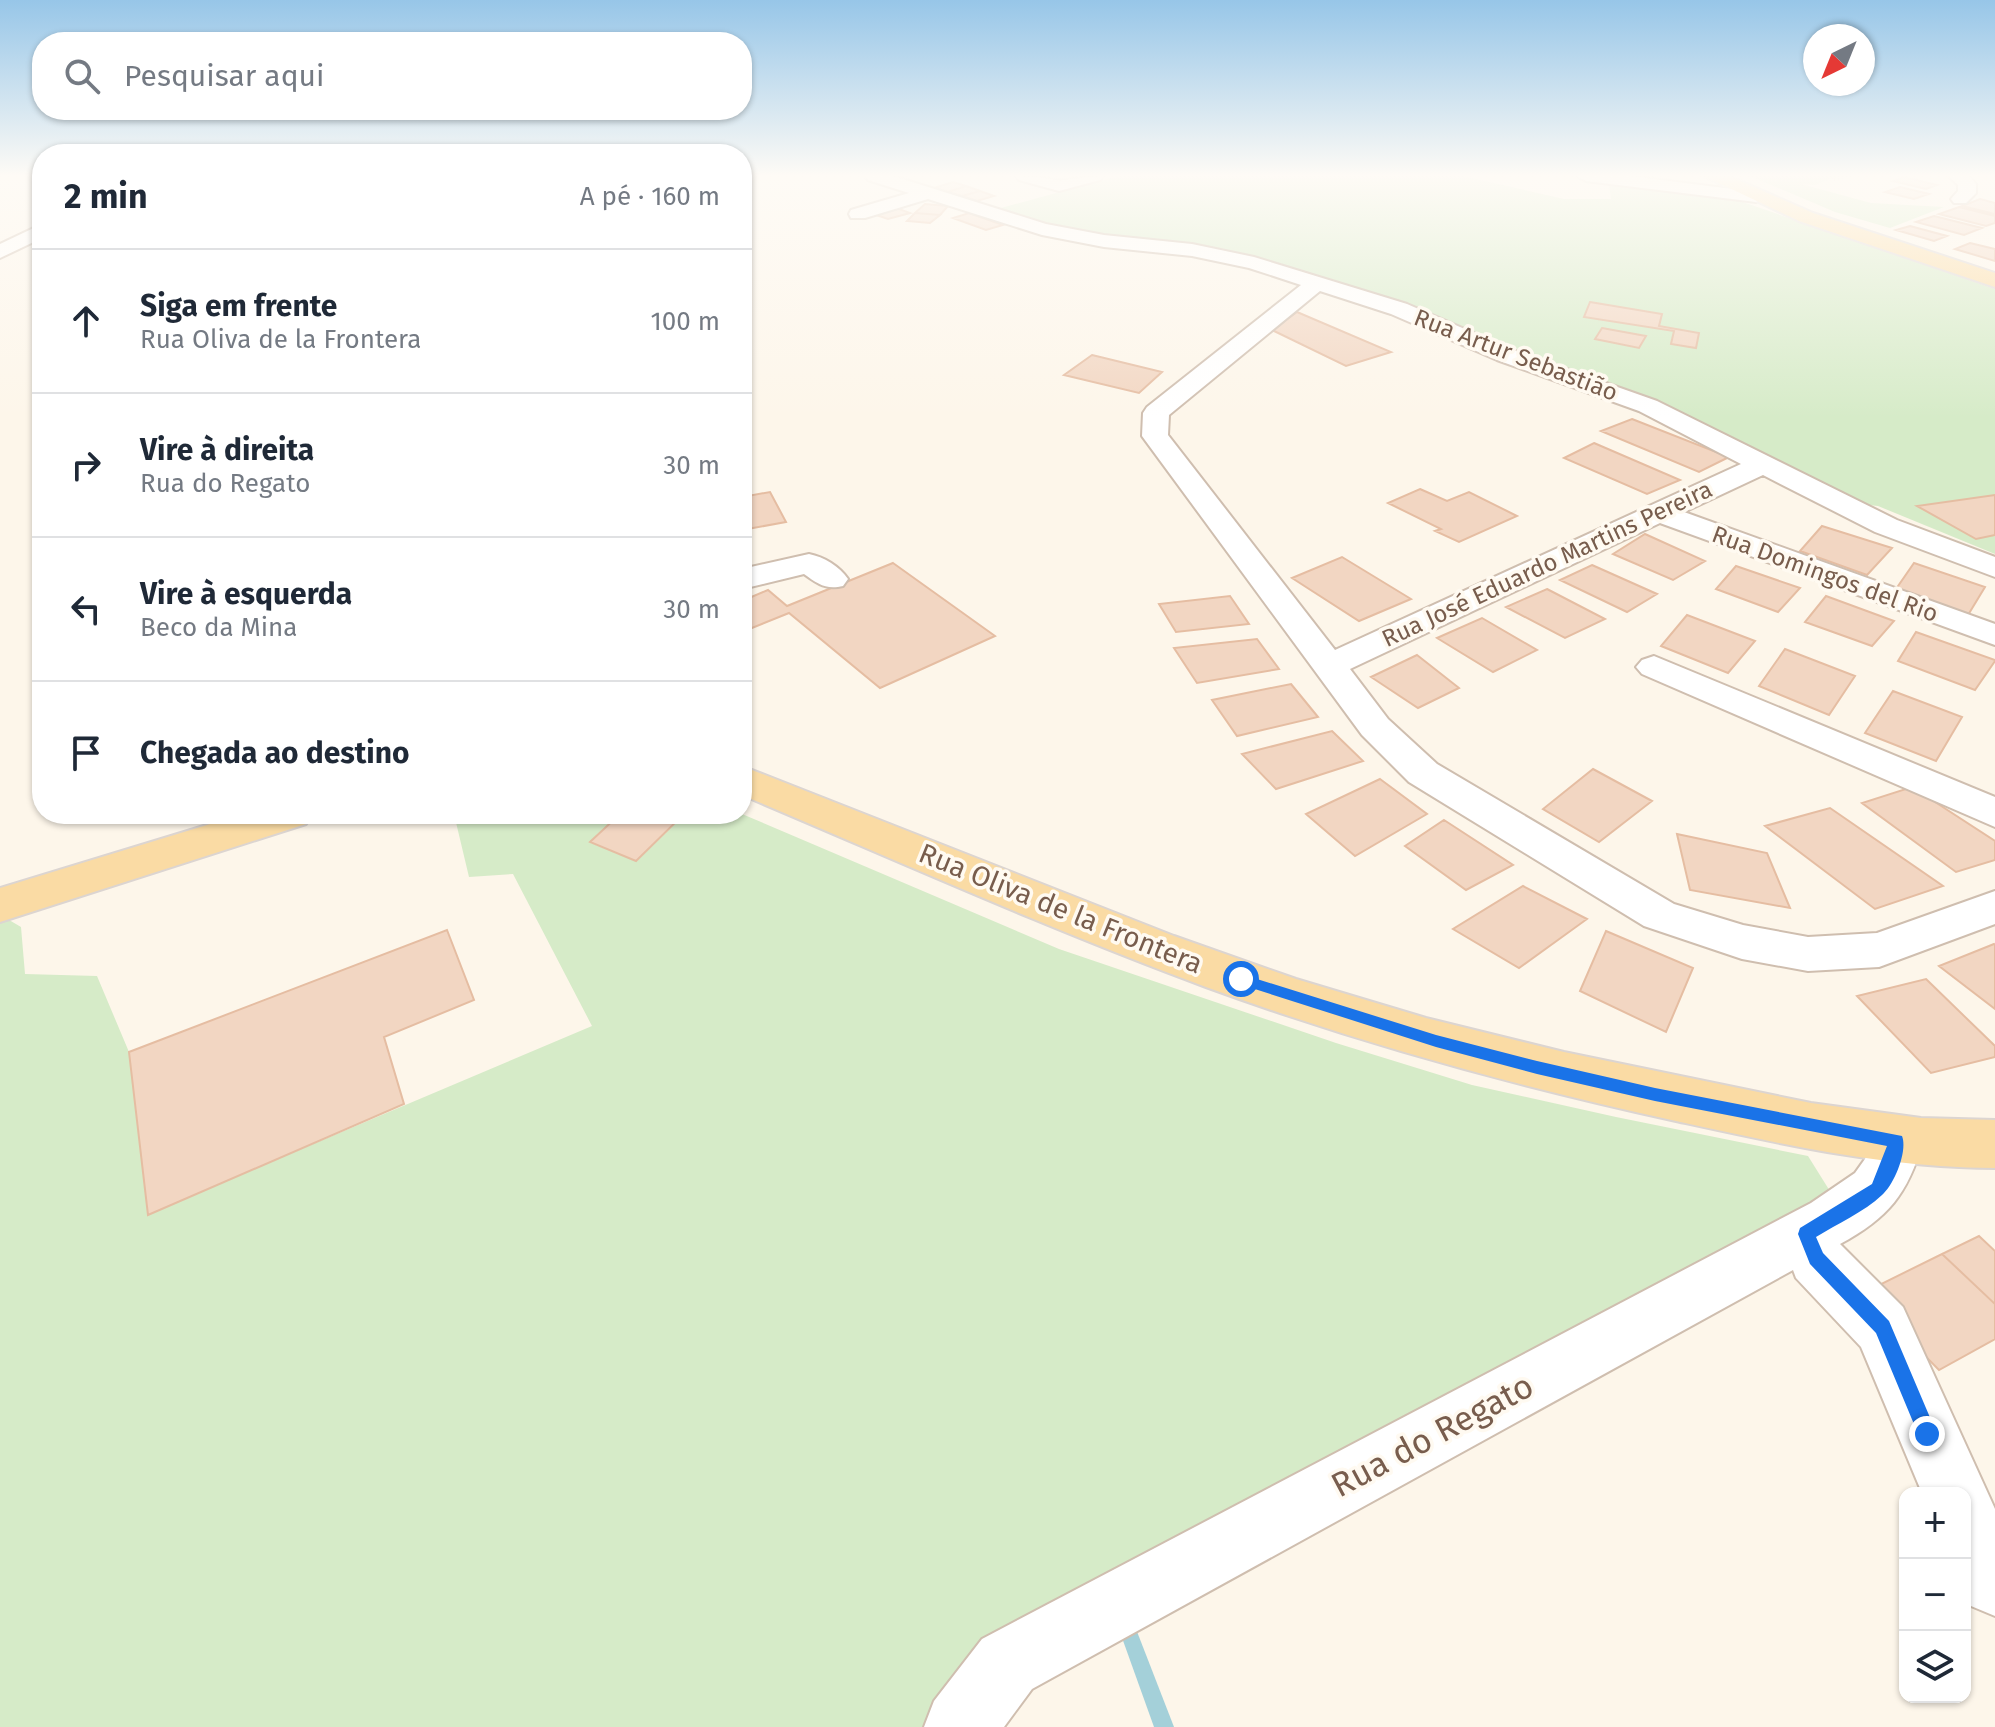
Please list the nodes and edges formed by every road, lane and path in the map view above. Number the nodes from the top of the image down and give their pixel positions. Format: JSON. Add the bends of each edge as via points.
{"nodes":[{"id":1,"x":1223,"y":257,"type":"edge"},
{"id":2,"x":1925,"y":257,"type":"edge"},
{"id":3,"x":1948,"y":257,"type":"edge"},
{"id":4,"x":1995,"y":272,"type":"edge"},
{"id":5,"x":1995,"y":280,"type":"edge"},
{"id":6,"x":1316,"y":283,"type":"junction"},
{"id":7,"x":1764,"y":464,"type":"junction"},
{"id":8,"x":1656,"y":512,"type":"junction"},
{"id":9,"x":811,"y":559,"type":"dead end"},
{"id":10,"x":1995,"y":568,"type":"edge"},
{"id":11,"x":752,"y":576,"type":"edge"},
{"id":12,"x":1995,"y":635,"type":"edge"},
{"id":13,"x":1330,"y":665,"type":"junction"},
{"id":14,"x":1654,"y":667,"type":"dead end"},
{"id":15,"x":752,"y":783,"type":"edge"},
{"id":16,"x":1995,"y":813,"type":"edge"},
{"id":17,"x":259,"y":824,"type":"edge"},
{"id":18,"x":0,"y":905,"type":"edge"},
{"id":19,"x":1995,"y":907,"type":"edge"},
{"id":20,"x":1897,"y":1141,"type":"junction"},
{"id":21,"x":1995,"y":1144,"type":"edge"},
{"id":22,"x":1806,"y":1234,"type":"junction"},
{"id":23,"x":1951,"y":1487,"type":"edge"},
{"id":24,"x":1971,"y":1531,"type":"edge"},
{"id":25,"x":1995,"y":1582,"type":"edge"},
{"id":26,"x":960,"y":1727,"type":"edge"}],
"edges":[{"from":1,"to":6,"type":"street","name":"Rua Artur Sebastião"},
{"from":2,"to":5,"type":"main road"},
{"from":3,"to":4,"type":"main road"},
{"from":6,"to":7,"type":"street","name":"Rua Artur Sebastião","via":[[1399,309],[1505,355],[1648,406]]},
{"from":6,"to":13,"type":"street","via":[[1156,413],[1155,436]]},
{"from":7,"to":8,"type":"street","name":"Rua José Eduardo Martins Pereira"},
{"from":7,"to":10,"type":"street","name":"Rua Artur Sebastião","via":[[1886,526]]},
{"from":8,"to":12,"type":"street","name":"Rua Domingos del Rio"},
{"from":8,"to":13,"type":"street","name":"Rua José Eduardo Martins Pereira"},
{"from":9,"to":11,"type":"street"},
{"from":13,"to":19,"type":"street","via":[[1375,727],[1423,773],[1659,915],[1742,942],[1808,954],[1879,950]]},
{"from":14,"to":16,"type":"street"},
{"from":15,"to":20,"type":"main road","name":"Rua Oliva de la Frontera","via":[[1157,949],[1337,1011],[1537,1067]]},
{"from":17,"to":18,"type":"main road"},
{"from":20,"to":21,"type":"main road","name":"Rua Oliva de la Frontera"},
{"from":20,"to":22,"type":"street","name":"Rua do Regato","via":[[1878,1189]]},
{"from":22,"to":23,"type":"street","via":[[1816,1259],[1882,1327]]},
{"from":22,"to":26,"type":"street","name":"Rua do Regato","via":[[1007,1664]]},
{"from":24,"to":25,"type":"street"}]}
